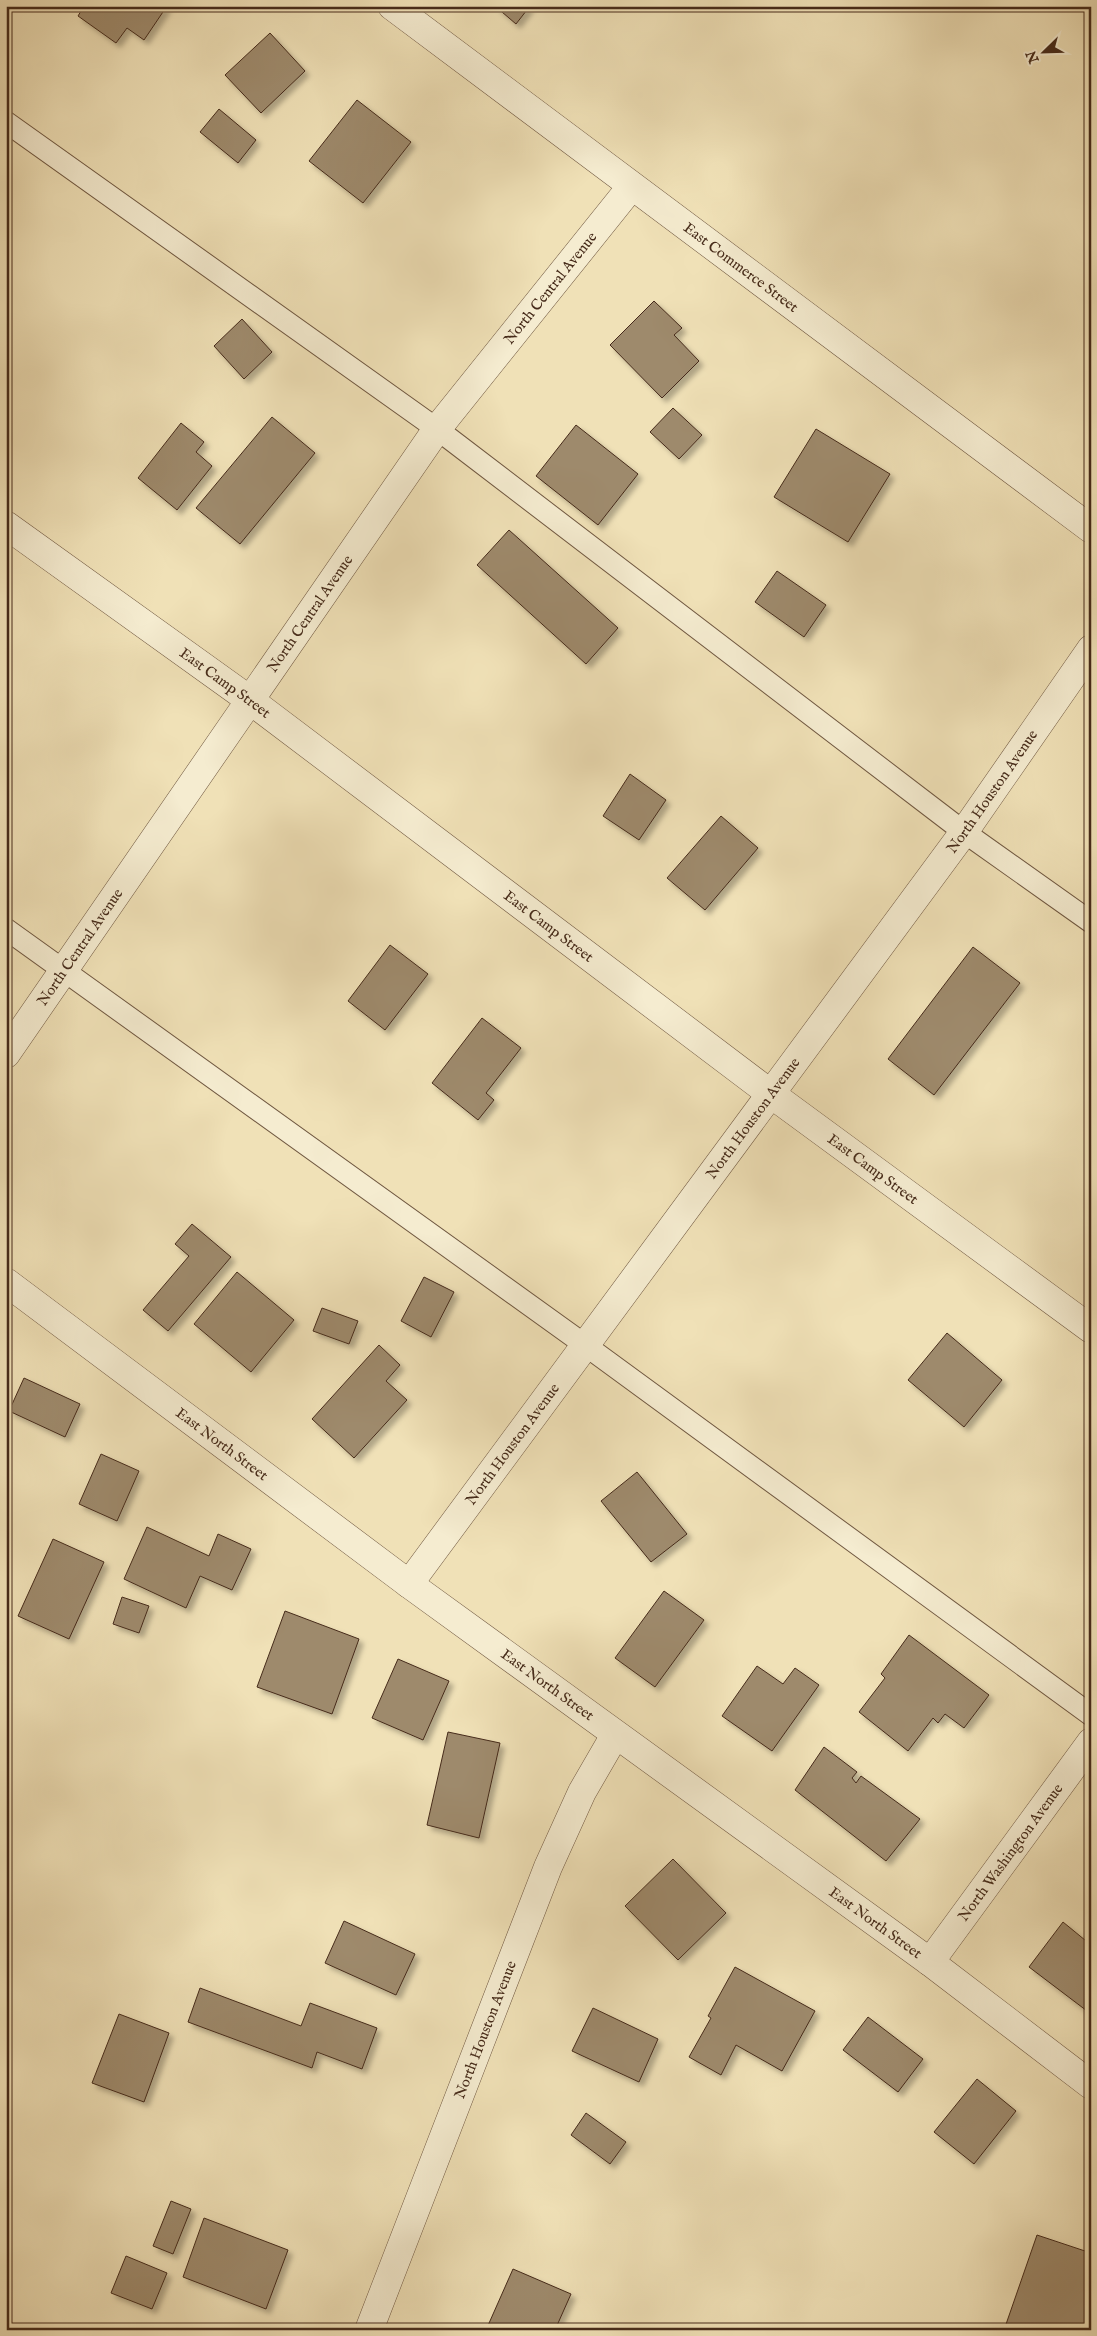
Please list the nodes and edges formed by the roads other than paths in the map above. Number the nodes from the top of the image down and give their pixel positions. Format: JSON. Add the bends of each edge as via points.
{"nodes":[{"id":1,"x":392,"y":6,"type":"edge"},
{"id":2,"x":6,"y":122,"type":"edge"},
{"id":3,"x":631,"y":187,"type":"junction"},
{"id":4,"x":437,"y":429,"type":"junction"},
{"id":5,"x":6,"y":525,"type":"edge"},
{"id":6,"x":1091,"y":529,"type":"edge"},
{"id":7,"x":1091,"y":649,"type":"edge"},
{"id":8,"x":252,"y":701,"type":"junction"},
{"id":9,"x":964,"y":832,"type":"junction"},
{"id":10,"x":1091,"y":922,"type":"edge"},
{"id":11,"x":6,"y":929,"type":"edge"},
{"id":12,"x":62,"y":971,"type":"junction"},
{"id":13,"x":6,"y":1054,"type":"edge"},
{"id":14,"x":771,"y":1094,"type":"junction"},
{"id":15,"x":6,"y":1282,"type":"edge"},
{"id":16,"x":1091,"y":1329,"type":"edge"},
{"id":17,"x":585,"y":1345,"type":"junction"},
{"id":18,"x":409,"y":1584,"type":"junction"},
{"id":19,"x":1091,"y":1715,"type":"edge"},
{"id":20,"x":615,"y":1734,"type":"junction"},
{"id":21,"x":1091,"y":1742,"type":"edge"},
{"id":22,"x":930,"y":1962,"type":"junction"},
{"id":23,"x":1091,"y":2085,"type":"edge"},
{"id":24,"x":369,"y":2330,"type":"edge"}],
"edges":[{"from":1,"to":3,"type":"street","name":"East Commerce Street"},
{"from":2,"to":4,"type":"lane"},
{"from":3,"to":4,"type":"street","name":"North Central Avenue"},
{"from":3,"to":6,"type":"street","name":"East Commerce Street"},
{"from":4,"to":8,"type":"street","name":"North Central Avenue"},
{"from":4,"to":9,"type":"lane"},
{"from":5,"to":8,"type":"street","name":"East Camp Street"},
{"from":7,"to":9,"type":"street","name":"North Houston Avenue"},
{"from":8,"to":12,"type":"street","name":"North Central Avenue"},
{"from":8,"to":14,"type":"street","name":"East Camp Street"},
{"from":9,"to":10,"type":"lane"},
{"from":9,"to":14,"type":"street","name":"North Houston Avenue"},
{"from":11,"to":12,"type":"lane"},
{"from":12,"to":13,"type":"street","name":"North Central Avenue"},
{"from":12,"to":17,"type":"lane"},
{"from":14,"to":16,"type":"street","name":"East Camp Street"},
{"from":14,"to":17,"type":"street","name":"North Houston Avenue"},
{"from":15,"to":18,"type":"street","name":"East North Street"},
{"from":17,"to":18,"type":"street","name":"North Houston Avenue"},
{"from":17,"to":19,"type":"lane"},
{"from":18,"to":20,"type":"street","name":"East North Street"},
{"from":20,"to":22,"type":"street","name":"East North Street"},
{"from":20,"to":24,"type":"street","name":"North Houston Avenue","via":[[582,1792],[548,1867]]},
{"from":21,"to":22,"type":"street","name":"North Washington Avenue"},
{"from":22,"to":23,"type":"street","name":"East North Street"}]}
